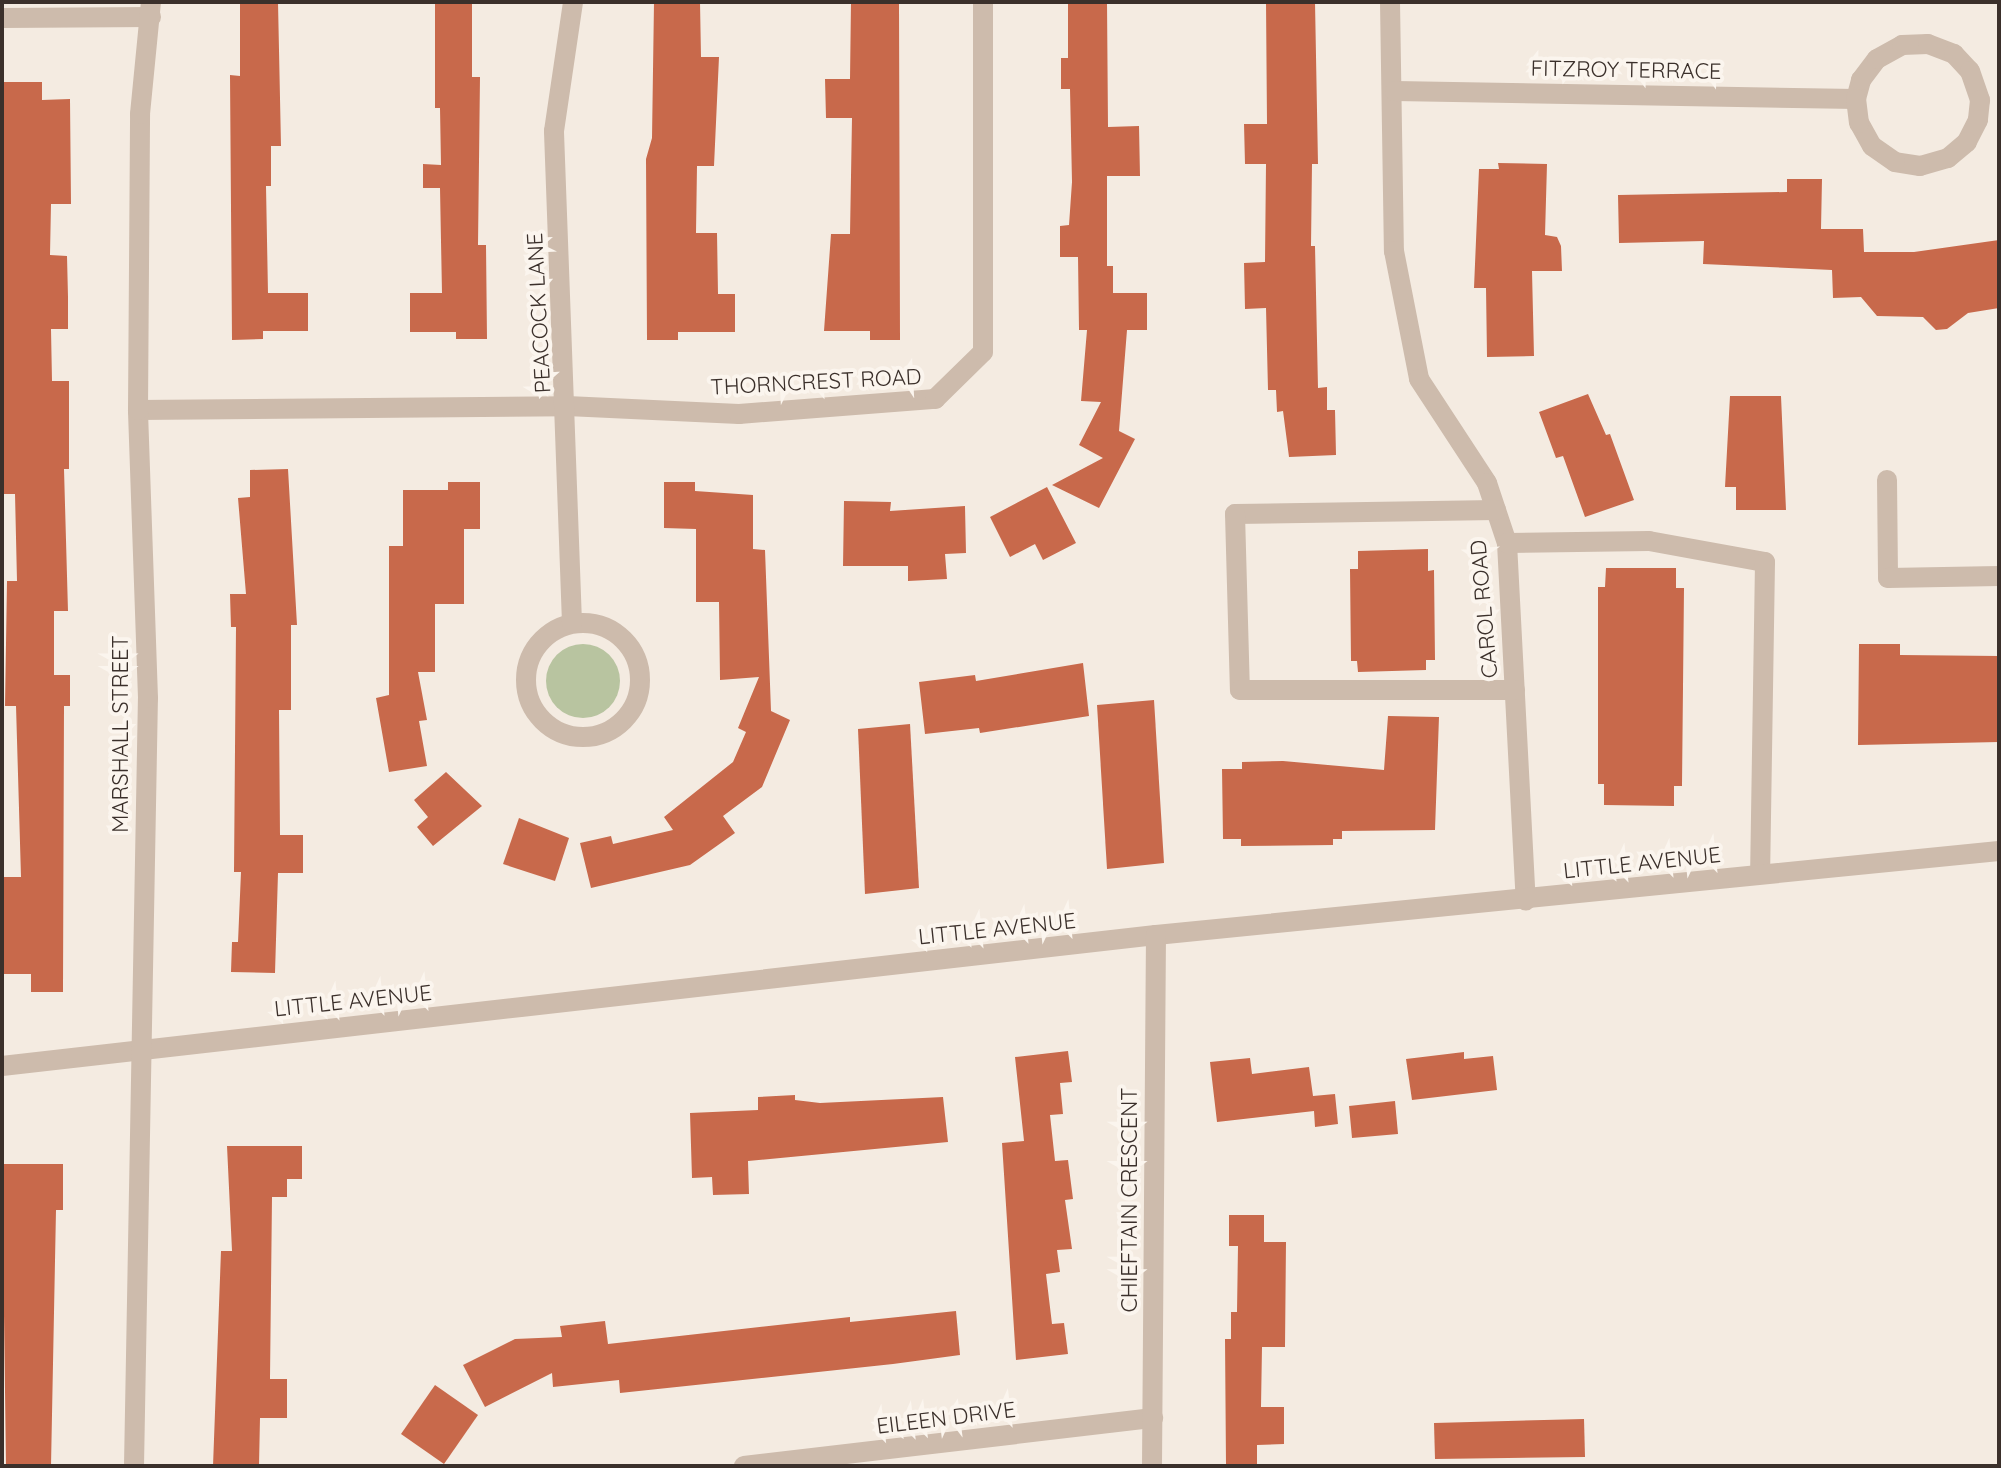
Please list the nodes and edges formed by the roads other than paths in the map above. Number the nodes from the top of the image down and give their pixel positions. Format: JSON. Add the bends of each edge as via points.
{"nodes":[{"id":1,"x":573,"y":2,"type":"edge"},
{"id":2,"x":983,"y":2,"type":"edge"},
{"id":3,"x":1390,"y":2,"type":"edge"},
{"id":4,"x":151,"y":10,"type":"edge"},
{"id":5,"x":2,"y":18,"type":"edge"},
{"id":6,"x":1395,"y":91,"type":"junction"},
{"id":7,"x":1856,"y":99,"type":"junction"},
{"id":8,"x":567,"y":406,"type":"junction"},
{"id":9,"x":138,"y":410,"type":"junction"},
{"id":10,"x":1887,"y":480,"type":"dead end"},
{"id":11,"x":1496,"y":510,"type":"junction"},
{"id":12,"x":1507,"y":543,"type":"junction"},
{"id":13,"x":1999,"y":576,"type":"edge"},
{"id":14,"x":572,"y":623,"type":"junction"},
{"id":15,"x":1515,"y":690,"type":"junction"},
{"id":16,"x":1999,"y":851,"type":"edge"},
{"id":17,"x":1760,"y":874,"type":"junction"},
{"id":18,"x":1526,"y":900,"type":"junction"},
{"id":19,"x":1156,"y":935,"type":"junction"},
{"id":20,"x":140,"y":1049,"type":"junction"},
{"id":21,"x":2,"y":1066,"type":"edge"},
{"id":22,"x":1153,"y":1418,"type":"junction"},
{"id":23,"x":134,"y":1466,"type":"edge"},
{"id":24,"x":744,"y":1466,"type":"edge"},
{"id":25,"x":1152,"y":1466,"type":"edge"}],
"edges":[{"from":1,"to":8,"type":"street","name":"PEACOCK LANE","via":[[554,131]]},
{"from":2,"to":8,"type":"street","name":"THORNCREST ROAD","via":[[983,352],[945,390],[935,399],[739,414]]},
{"from":3,"to":6,"type":"street","name":"CAROL ROAD"},
{"from":4,"to":5,"type":"street"},
{"from":4,"to":9,"type":"street","name":"MARSHALL STREET","via":[[140,114]]},
{"from":6,"to":7,"type":"street","name":"FITZROY TERRACE"},
{"from":6,"to":11,"type":"street","name":"CAROL ROAD","via":[[1394,251],[1419,379],[1487,483]]},
{"from":7,"to":7,"type":"street","via":[[1861,80],[1877,59],[1902,45],[1928,44],[1954,54],[1970,71],[1980,100],[1978,120],[1967,142],[1948,158],[1920,166],[1895,162],[1872,146],[1859,123]]},
{"from":8,"to":9,"type":"street","name":"THORNCREST ROAD"},
{"from":8,"to":14,"type":"street","name":"PEACOCK LANE"},
{"from":9,"to":20,"type":"street","name":"MARSHALL STREET","via":[[148,698]]},
{"from":10,"to":13,"type":"street","via":[[1888,578]]},
{"from":11,"to":12,"type":"street","name":"CAROL ROAD"},
{"from":11,"to":15,"type":"street","via":[[1235,514],[1240,690]]},
{"from":12,"to":15,"type":"street","name":"CAROL ROAD"},
{"from":12,"to":17,"type":"street","via":[[1649,541],[1765,562]]},
{"from":14,"to":14,"type":"street","via":[[540,641],[525,675],[527,694],[547,725],[582,737],[600,735],[631,712],[641,675],[636,657],[617,635],[591,623]]},
{"from":15,"to":18,"type":"street","name":"CAROL ROAD"},
{"from":16,"to":17,"type":"street","name":"LITTLE AVENUE"},
{"from":17,"to":18,"type":"street","name":"LITTLE AVENUE"},
{"from":18,"to":19,"type":"street","name":"LITTLE AVENUE"},
{"from":19,"to":20,"type":"street","name":"LITTLE AVENUE"},
{"from":19,"to":22,"type":"street","name":"CHIEFTAIN CRESCENT"},
{"from":20,"to":21,"type":"street","name":"LITTLE AVENUE"},
{"from":20,"to":23,"type":"street","name":"MARSHALL STREET"},
{"from":22,"to":24,"type":"street","name":"EILEEN DRIVE"},
{"from":22,"to":25,"type":"street","name":"CHIEFTAIN CRESCENT"}]}
